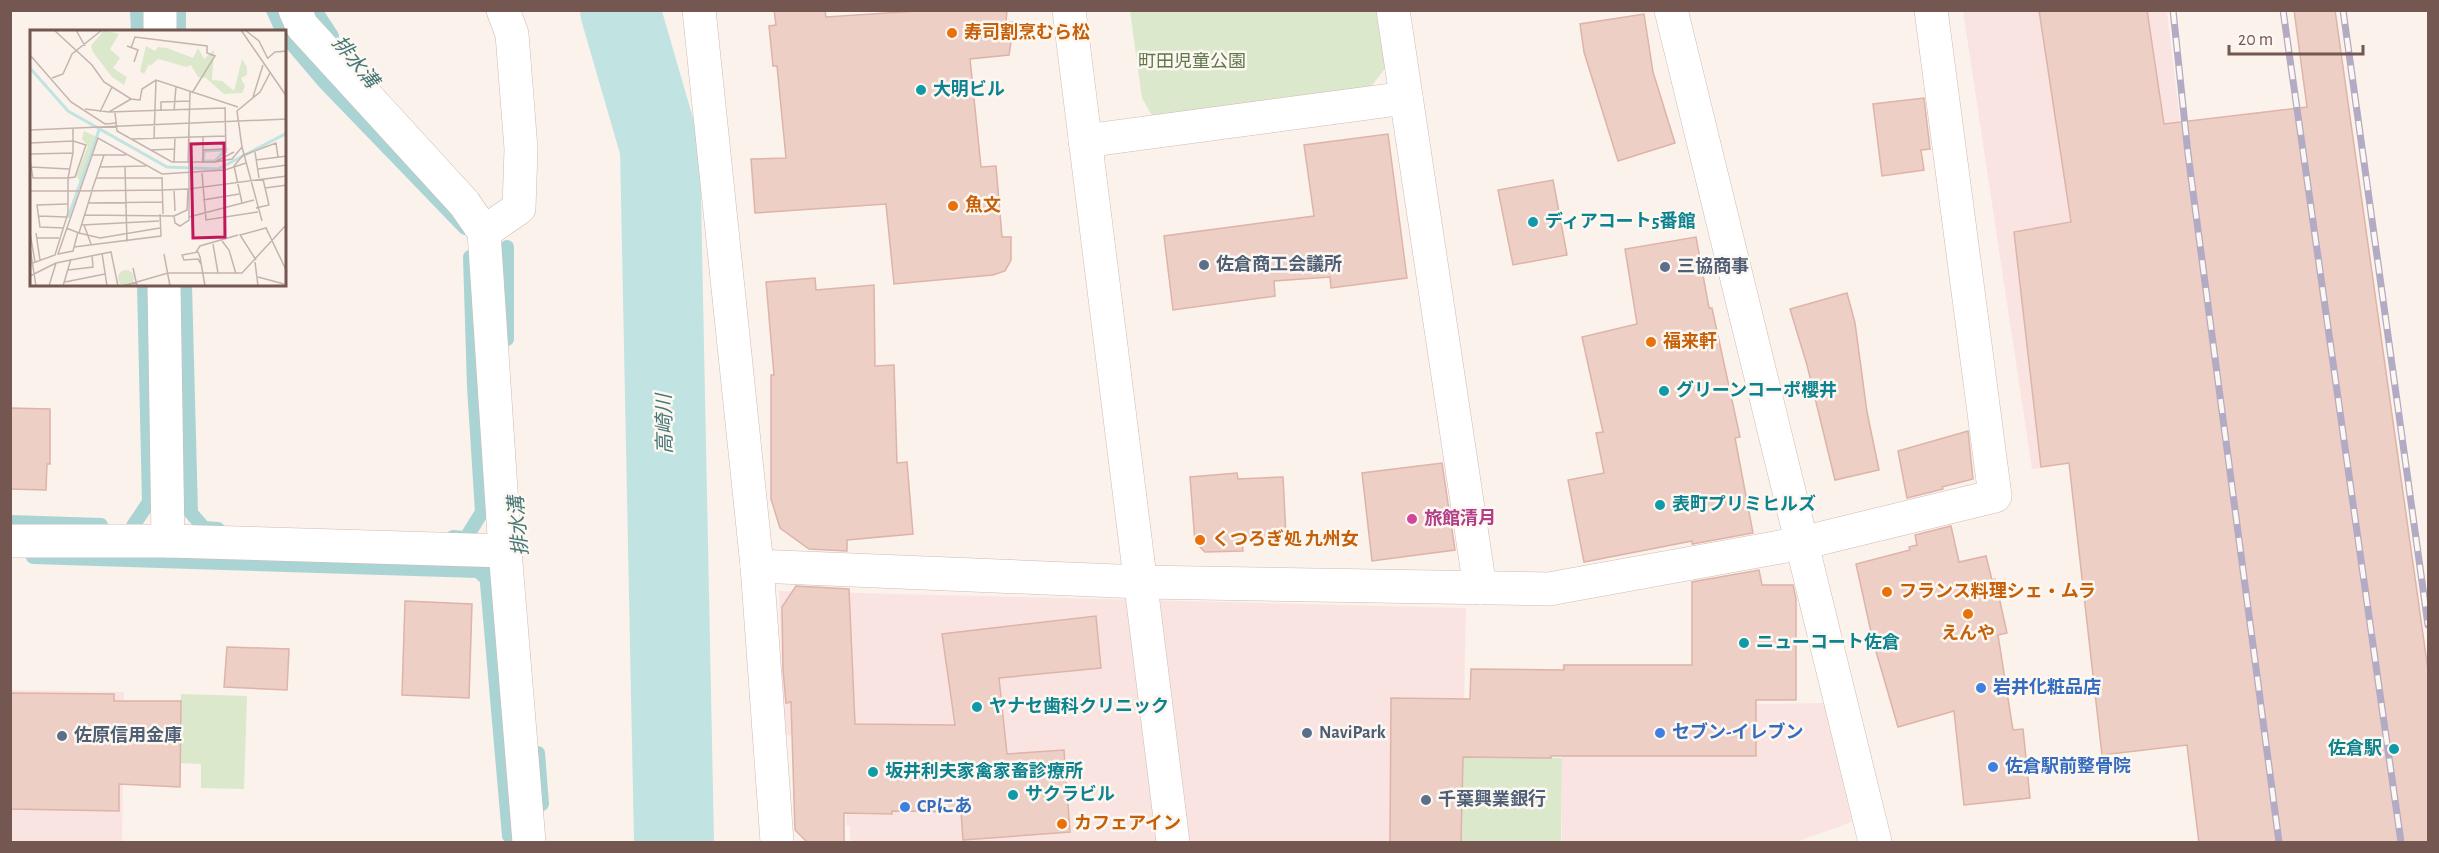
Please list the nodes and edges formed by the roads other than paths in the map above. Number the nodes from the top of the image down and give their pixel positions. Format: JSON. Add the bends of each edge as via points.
{"nodes":[{"id":1,"x":160,"y":10,"type":"edge"},
{"id":2,"x":295,"y":10,"type":"edge"},
{"id":3,"x":503,"y":10,"type":"edge"},
{"id":4,"x":699,"y":10,"type":"edge"},
{"id":5,"x":1069,"y":10,"type":"edge"},
{"id":6,"x":1393,"y":10,"type":"edge"},
{"id":7,"x":1671,"y":10,"type":"edge"},
{"id":8,"x":1931,"y":10,"type":"edge"},
{"id":9,"x":160,"y":30,"type":"edge"},
{"id":10,"x":1406,"y":98,"type":"junction"},
{"id":11,"x":1085,"y":141,"type":"junction"},
{"id":12,"x":484,"y":232,"type":"junction"},
{"id":13,"x":164,"y":286,"type":"edge"},
{"id":14,"x":10,"y":541,"type":"edge"},
{"id":15,"x":168,"y":541,"type":"junction"},
{"id":16,"x":1802,"y":543,"type":"junction"},
{"id":17,"x":506,"y":551,"type":"junction"},
{"id":18,"x":757,"y":566,"type":"junction"},
{"id":19,"x":1141,"y":582,"type":"junction"},
{"id":20,"x":1480,"y":588,"type":"junction"},
{"id":21,"x":529,"y":843,"type":"edge"},
{"id":22,"x":777,"y":843,"type":"edge"},
{"id":23,"x":1173,"y":843,"type":"edge"},
{"id":24,"x":1875,"y":843,"type":"edge"}],
"edges":[{"from":1,"to":9,"type":"street"},
{"from":2,"to":12,"type":"street","via":[[302,26],[464,203]]},
{"from":3,"to":12,"type":"street","via":[[512,34],[521,149],[519,208]]},
{"from":4,"to":18,"type":"street"},
{"from":5,"to":11,"type":"street"},
{"from":6,"to":10,"type":"street"},
{"from":7,"to":16,"type":"street"},
{"from":8,"to":16,"type":"street","via":[[1995,496]]},
{"from":10,"to":11,"type":"street"},
{"from":10,"to":20,"type":"street"},
{"from":11,"to":19,"type":"street"},
{"from":12,"to":17,"type":"street"},
{"from":13,"to":15,"type":"street"},
{"from":14,"to":15,"type":"street"},
{"from":15,"to":17,"type":"street"},
{"from":16,"to":20,"type":"street","via":[[1549,589]]},
{"from":16,"to":24,"type":"street"},
{"from":17,"to":21,"type":"street"},
{"from":18,"to":19,"type":"street"},
{"from":18,"to":22,"type":"street"},
{"from":19,"to":20,"type":"street"},
{"from":19,"to":23,"type":"street"}]}
